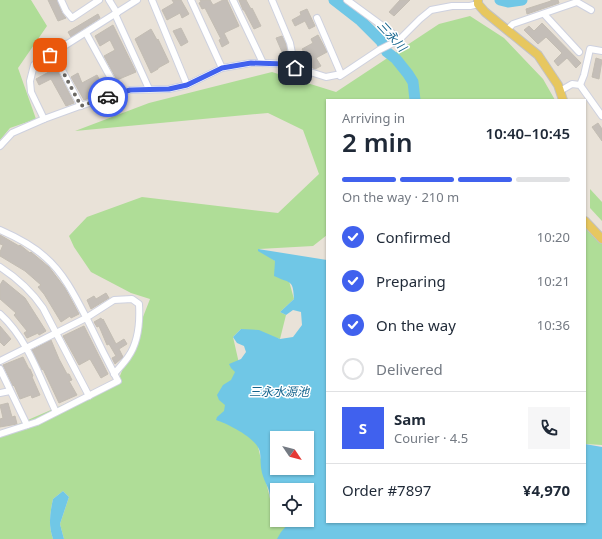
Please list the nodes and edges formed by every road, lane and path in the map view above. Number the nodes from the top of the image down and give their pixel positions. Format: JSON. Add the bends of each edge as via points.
{"nodes":[{"id":1,"x":61,"y":0,"type":"edge"},
{"id":2,"x":99,"y":0,"type":"edge"},
{"id":3,"x":109,"y":0,"type":"edge"},
{"id":4,"x":137,"y":0,"type":"edge"},
{"id":5,"x":152,"y":0,"type":"edge"},
{"id":6,"x":191,"y":0,"type":"edge"},
{"id":7,"x":233,"y":0,"type":"edge"},
{"id":8,"x":272,"y":0,"type":"edge"},
{"id":9,"x":347,"y":0,"type":"edge"},
{"id":10,"x":478,"y":2,"type":"edge"},
{"id":11,"x":591,"y":10,"type":"dead end"},
{"id":12,"x":116,"y":14,"type":"junction"},
{"id":13,"x":544,"y":14,"type":"junction"},
{"id":14,"x":317,"y":18,"type":"dead end"},
{"id":15,"x":507,"y":30,"type":"junction"},
{"id":16,"x":86,"y":33,"type":"junction"},
{"id":17,"x":399,"y":40,"type":"junction"},
{"id":18,"x":602,"y":51,"type":"edge"},
{"id":19,"x":579,"y":52,"type":"dead end"},
{"id":20,"x":53,"y":53,"type":"junction"},
{"id":21,"x":263,"y":63,"type":"junction"},
{"id":22,"x":222,"y":68,"type":"junction"},
{"id":23,"x":295,"y":68,"type":"junction"},
{"id":24,"x":341,"y":74,"type":"junction"},
{"id":25,"x":187,"y":85,"type":"junction"},
{"id":26,"x":580,"y":85,"type":"junction"},
{"id":27,"x":149,"y":89,"type":"junction"},
{"id":28,"x":560,"y":91,"type":"junction"},
{"id":29,"x":119,"y":93,"type":"junction"},
{"id":30,"x":563,"y":99,"type":"edge"},
{"id":31,"x":81,"y":106,"type":"junction"},
{"id":32,"x":602,"y":116,"type":"edge"},
{"id":33,"x":44,"y":119,"type":"junction"},
{"id":34,"x":0,"y":146,"type":"edge"},
{"id":35,"x":586,"y":222,"type":"edge"},
{"id":36,"x":0,"y":230,"type":"edge"},
{"id":37,"x":602,"y":239,"type":"edge"},
{"id":38,"x":0,"y":267,"type":"edge"},
{"id":39,"x":0,"y":314,"type":"edge"},
{"id":40,"x":86,"y":318,"type":"junction"},
{"id":41,"x":56,"y":333,"type":"junction"},
{"id":42,"x":26,"y":348,"type":"junction"},
{"id":43,"x":0,"y":361,"type":"edge"},
{"id":44,"x":0,"y":369,"type":"edge"},
{"id":45,"x":114,"y":374,"type":"junction"},
{"id":46,"x":10,"y":391,"type":"junction"},
{"id":47,"x":0,"y":393,"type":"edge"},
{"id":48,"x":89,"y":396,"type":"junction"},
{"id":49,"x":56,"y":412,"type":"junction"},
{"id":50,"x":27,"y":425,"type":"junction"},
{"id":51,"x":0,"y":434,"type":"edge"}],
"edges":[{"from":1,"to":2,"type":"street","via":[[72,18]]},
{"from":3,"to":12,"type":"street"},
{"from":4,"to":12,"type":"street"},
{"from":5,"to":25,"type":"street"},
{"from":6,"to":22,"type":"street"},
{"from":7,"to":21,"type":"street"},
{"from":8,"to":23,"type":"street","via":[[290,43]]},
{"from":9,"to":17,"type":"street"},
{"from":10,"to":15,"type":"main road","via":[[485,12]]},
{"from":10,"to":17,"type":"street","via":[[470,6],[431,10]]},
{"from":11,"to":13,"type":"street","via":[[577,2]]},
{"from":12,"to":16,"type":"street"},
{"from":12,"to":27,"type":"street"},
{"from":13,"to":15,"type":"street","via":[[513,24]]},
{"from":13,"to":19,"type":"street"},
{"from":14,"to":24,"type":"street"},
{"from":15,"to":28,"type":"main road","via":[[538,55]]},
{"from":16,"to":20,"type":"street"},
{"from":16,"to":29,"type":"street"},
{"from":17,"to":24,"type":"street","via":[[338,76]]},
{"from":18,"to":26,"type":"street","via":[[590,49]]},
{"from":20,"to":31,"type":"street"},
{"from":20,"to":33,"type":"street","via":[[34,66],[30,81],[31,92]]},
{"from":21,"to":22,"type":"street"},
{"from":21,"to":23,"type":"street","via":[[285,64]]},
{"from":22,"to":25,"type":"street"},
{"from":23,"to":24,"type":"street","via":[[326,77]]},
{"from":25,"to":27,"type":"street","via":[[169,89]]},
{"from":26,"to":28,"type":"street","via":[[572,84]]},
{"from":26,"to":32,"type":"street"},
{"from":27,"to":29,"type":"street"},
{"from":28,"to":30,"type":"main road"},
{"from":29,"to":31,"type":"street"},
{"from":31,"to":33,"type":"street"},
{"from":33,"to":34,"type":"street","via":[[12,133]]},
{"from":35,"to":37,"type":"main road"},
{"from":36,"to":40,"type":"street","via":[[45,256],[64,278]]},
{"from":38,"to":41,"type":"street","via":[[35,296]]},
{"from":39,"to":42,"type":"street","via":[[15,330]]},
{"from":40,"to":41,"type":"street"},
{"from":40,"to":45,"type":"street"},
{"from":40,"to":45,"type":"street","via":[[114,300],[132,300],[139,304],[140,315],[135,341],[129,355]]},
{"from":41,"to":42,"type":"street"},
{"from":41,"to":48,"type":"street"},
{"from":42,"to":43,"type":"street"},
{"from":42,"to":49,"type":"street"},
{"from":44,"to":46,"type":"street"},
{"from":45,"to":48,"type":"street","via":[[118,381]]},
{"from":46,"to":47,"type":"street"},
{"from":46,"to":50,"type":"street"},
{"from":48,"to":49,"type":"street"},
{"from":49,"to":50,"type":"street"},
{"from":50,"to":51,"type":"street"}]}
